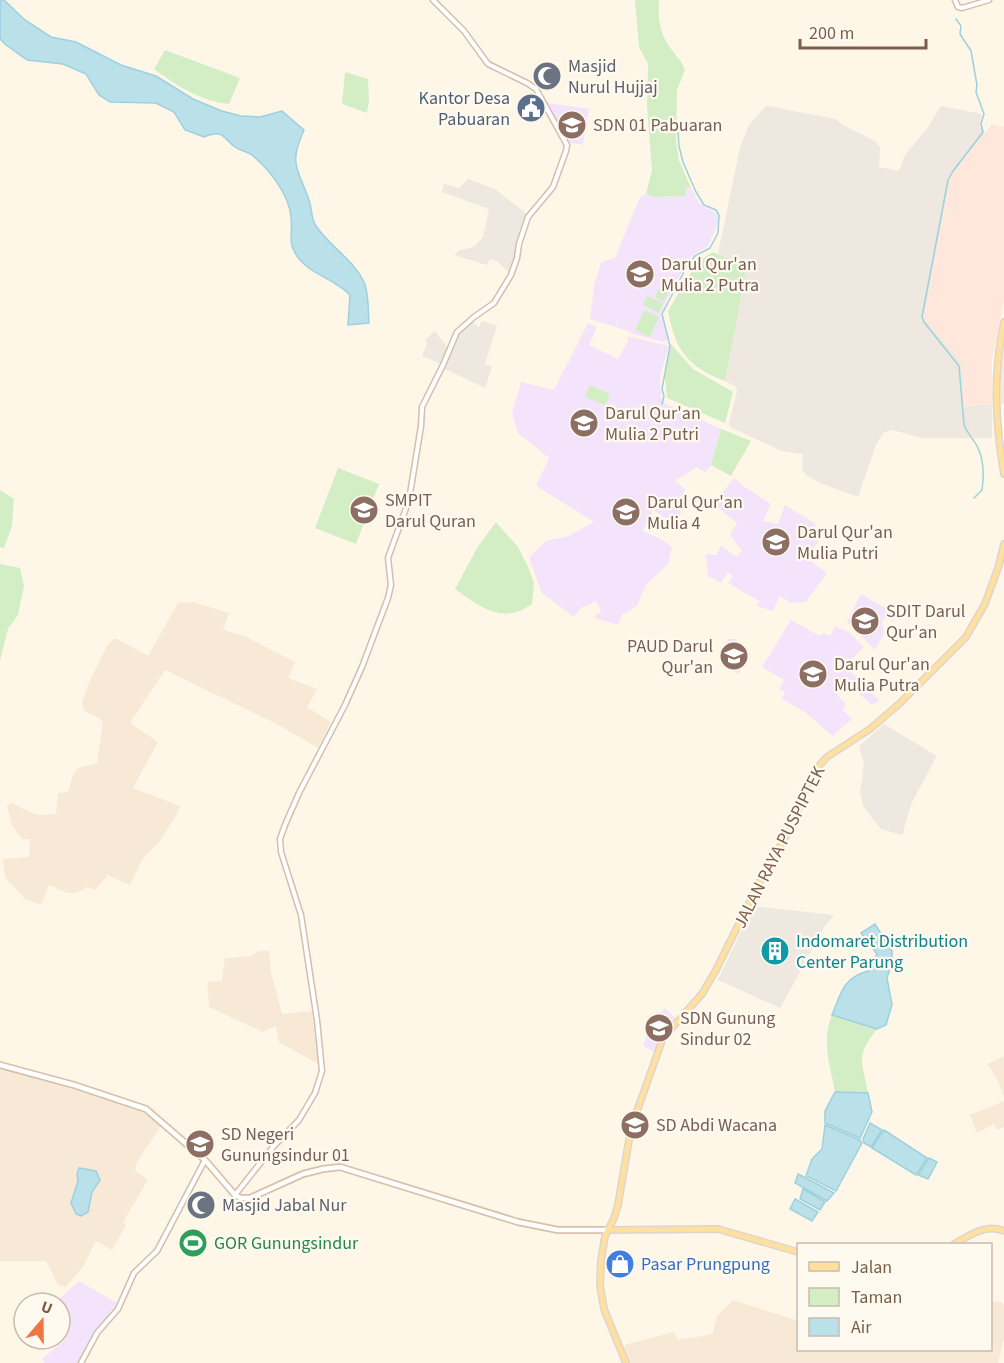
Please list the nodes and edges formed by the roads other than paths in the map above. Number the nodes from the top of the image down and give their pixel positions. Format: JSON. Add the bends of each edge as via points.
{"nodes":[{"id":1,"x":433,"y":0,"type":"edge"},
{"id":2,"x":955,"y":0,"type":"edge"},
{"id":3,"x":989,"y":0,"type":"edge"},
{"id":4,"x":1004,"y":322,"type":"edge"},
{"id":5,"x":1004,"y":474,"type":"edge"},
{"id":6,"x":1004,"y":543,"type":"edge"},
{"id":7,"x":0,"y":1065,"type":"edge"},
{"id":8,"x":205,"y":1160,"type":"junction"},
{"id":9,"x":235,"y":1195,"type":"junction"},
{"id":10,"x":608,"y":1230,"type":"junction"},
{"id":11,"x":1004,"y":1231,"type":"edge"},
{"id":12,"x":958,"y":1243,"type":"edge"},
{"id":13,"x":797,"y":1252,"type":"edge"},
{"id":14,"x":81,"y":1363,"type":"edge"},
{"id":15,"x":626,"y":1363,"type":"edge"}],
"edges":[{"from":1,"to":9,"type":"street","via":[[464,31],[488,64],[536,89],[567,145],[553,187],[528,216],[511,275],[494,303],[457,332],[422,407],[410,500],[388,558],[388,598],[345,705],[280,839],[301,915],[322,1071],[315,1093],[299,1120]]},
{"from":2,"to":3,"type":"street","via":[[962,8]]},
{"from":4,"to":5,"type":"main road","via":[[997,355],[996,398]]},
{"from":6,"to":10,"type":"main road","name":"JALAN RAYA PUSPIPTEK","via":[[985,604],[966,637],[898,705],[813,773],[793,824],[716,970],[702,994],[668,1030],[659,1048],[631,1128],[618,1205]]},
{"from":7,"to":8,"type":"main road","via":[[146,1108]]},
{"from":8,"to":9,"type":"main road"},
{"from":8,"to":14,"type":"street","via":[[158,1251],[134,1273],[118,1309],[97,1333]]},
{"from":9,"to":10,"type":"main road","via":[[250,1198],[303,1174],[340,1167],[518,1222],[558,1230]]},
{"from":10,"to":13,"type":"main road","via":[[718,1229]]},
{"from":10,"to":15,"type":"main road","name":"JALAN RAYA PUSPIPTEK","via":[[601,1261],[602,1300],[607,1322]]},
{"from":11,"to":12,"type":"main road","via":[[988,1228]]}]}
